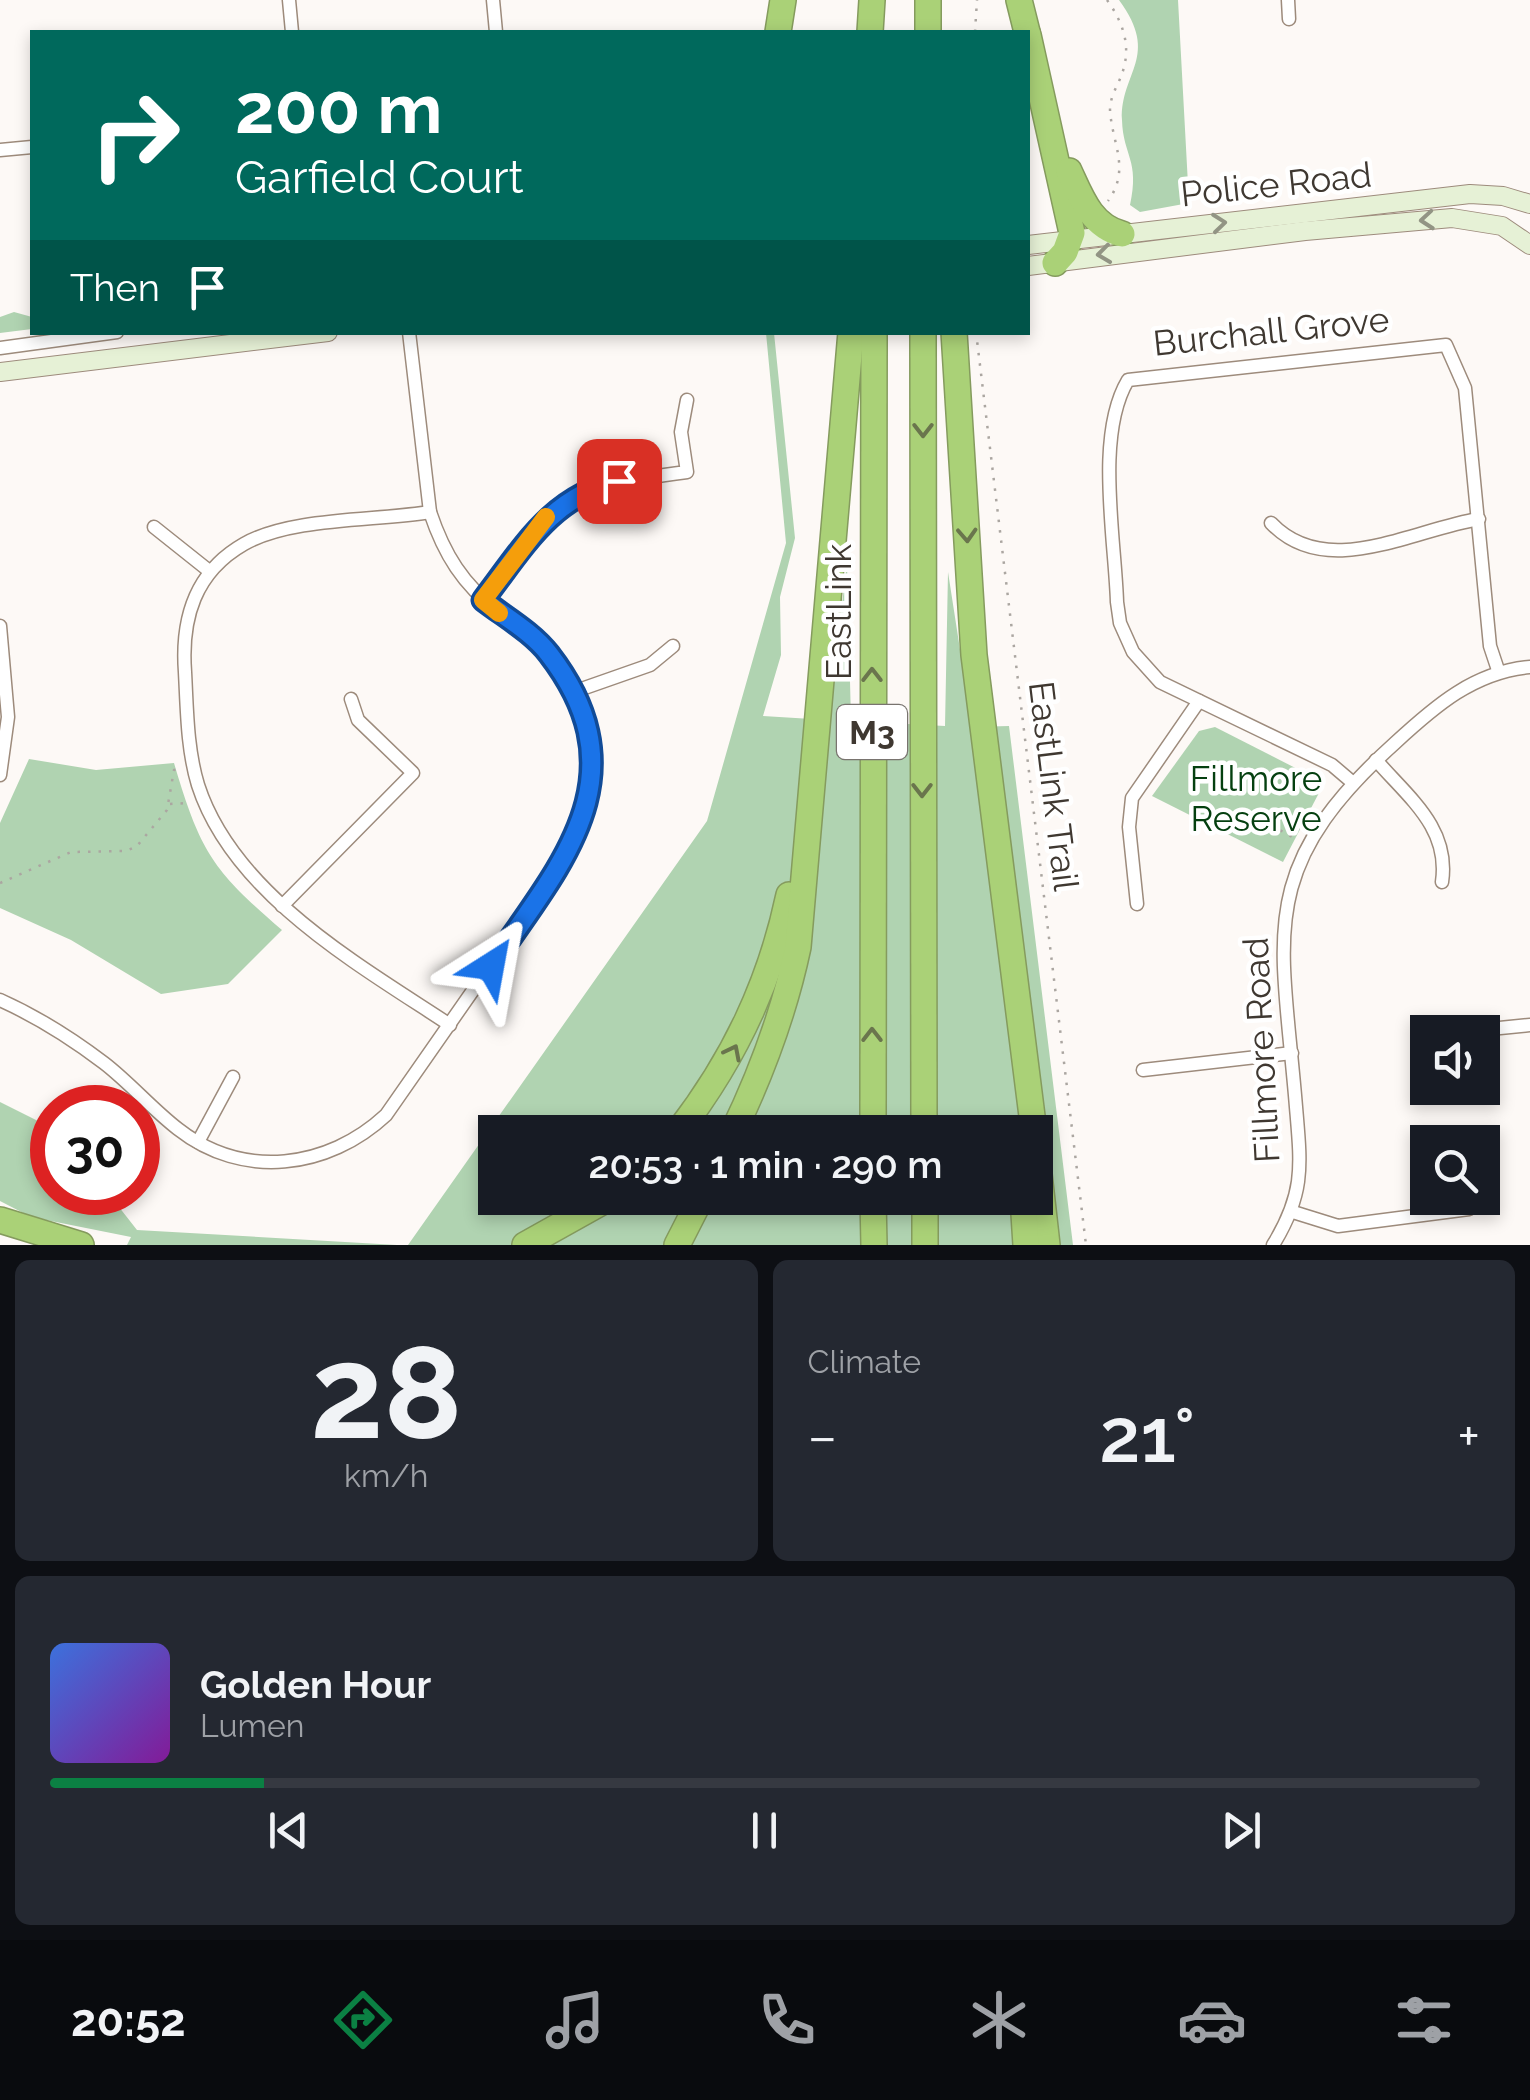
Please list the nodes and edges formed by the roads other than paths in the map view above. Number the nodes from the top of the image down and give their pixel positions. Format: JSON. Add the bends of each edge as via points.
{"nodes":[{"id":1,"x":289,"y":0,"type":"edge"},
{"id":2,"x":493,"y":0,"type":"edge"},
{"id":3,"x":783,"y":0,"type":"edge"},
{"id":4,"x":872,"y":0,"type":"edge"},
{"id":5,"x":928,"y":0,"type":"edge"},
{"id":6,"x":1019,"y":0,"type":"edge"},
{"id":7,"x":1288,"y":0,"type":"edge"},
{"id":8,"x":1290,"y":19,"type":"dead end"},
{"id":9,"x":292,"y":30,"type":"edge"},
{"id":10,"x":496,"y":30,"type":"edge"},
{"id":11,"x":778,"y":30,"type":"edge"},
{"id":12,"x":872,"y":30,"type":"edge"},
{"id":13,"x":928,"y":30,"type":"edge"},
{"id":14,"x":1026,"y":30,"type":"edge"},
{"id":15,"x":1030,"y":46,"type":"edge"},
{"id":16,"x":1050,"y":125,"type":"junction"},
{"id":17,"x":30,"y":146,"type":"edge"},
{"id":18,"x":0,"y":150,"type":"edge"},
{"id":19,"x":1530,"y":204,"type":"edge"},
{"id":20,"x":1122,"y":234,"type":"junction"},
{"id":21,"x":1526,"y":238,"type":"edge"},
{"id":22,"x":1071,"y":240,"type":"junction"},
{"id":23,"x":1030,"y":245,"type":"edge"},
{"id":24,"x":1055,"y":263,"type":"junction"},
{"id":25,"x":1030,"y":266,"type":"edge"},
{"id":26,"x":94,"y":335,"type":"edge"},
{"id":27,"x":270,"y":335,"type":"edge"},
{"id":28,"x":409,"y":335,"type":"edge"},
{"id":29,"x":851,"y":335,"type":"edge"},
{"id":30,"x":874,"y":335,"type":"edge"},
{"id":31,"x":923,"y":335,"type":"edge"},
{"id":32,"x":954,"y":335,"type":"edge"},
{"id":33,"x":86,"y":336,"type":"junction"},
{"id":34,"x":192,"y":339,"type":"edge"},
{"id":35,"x":0,"y":348,"type":"edge"},
{"id":36,"x":74,"y":363,"type":"junction"},
{"id":37,"x":0,"y":372,"type":"edge"},
{"id":38,"x":687,"y":400,"type":"dead end"},
{"id":39,"x":430,"y":512,"type":"junction"},
{"id":40,"x":1479,"y":519,"type":"junction"},
{"id":41,"x":1271,"y":522,"type":"dead end"},
{"id":42,"x":154,"y":527,"type":"dead end"},
{"id":43,"x":208,"y":570,"type":"junction"},
{"id":44,"x":483,"y":600,"type":"junction"},
{"id":45,"x":0,"y":626,"type":"edge"},
{"id":46,"x":673,"y":646,"type":"dead end"},
{"id":47,"x":1530,"y":668,"type":"edge"},
{"id":48,"x":1498,"y":670,"type":"junction"},
{"id":49,"x":573,"y":692,"type":"junction"},
{"id":50,"x":351,"y":699,"type":"dead end"},
{"id":51,"x":1200,"y":701,"type":"junction"},
{"id":52,"x":1376,"y":760,"type":"junction"},
{"id":53,"x":815,"y":769,"type":"junction"},
{"id":54,"x":0,"y":776,"type":"edge"},
{"id":55,"x":1352,"y":782,"type":"junction"},
{"id":56,"x":1442,"y":882,"type":"dead end"},
{"id":57,"x":1005,"y":900,"type":"junction"},
{"id":58,"x":1137,"y":904,"type":"dead end"},
{"id":59,"x":282,"y":906,"type":"junction"},
{"id":60,"x":0,"y":1000,"type":"edge"},
{"id":61,"x":450,"y":1025,"type":"junction"},
{"id":62,"x":1530,"y":1025,"type":"edge"},
{"id":63,"x":1500,"y":1028,"type":"edge"},
{"id":64,"x":1292,"y":1053,"type":"junction"},
{"id":65,"x":1143,"y":1070,"type":"dead end"},
{"id":66,"x":232,"y":1077,"type":"dead end"},
{"id":67,"x":691,"y":1115,"type":"edge"},
{"id":68,"x":742,"y":1115,"type":"edge"},
{"id":69,"x":872,"y":1115,"type":"edge"},
{"id":70,"x":924,"y":1115,"type":"edge"},
{"id":71,"x":1019,"y":1115,"type":"edge"},
{"id":72,"x":1032,"y":1115,"type":"edge"},
{"id":73,"x":198,"y":1142,"type":"junction"},
{"id":74,"x":1293,"y":1212,"type":"junction"},
{"id":75,"x":578,"y":1215,"type":"edge"},
{"id":76,"x":692,"y":1215,"type":"edge"},
{"id":77,"x":873,"y":1215,"type":"edge"},
{"id":78,"x":924,"y":1215,"type":"edge"},
{"id":79,"x":1024,"y":1215,"type":"edge"},
{"id":80,"x":1044,"y":1215,"type":"edge"},
{"id":81,"x":1423,"y":1215,"type":"edge"},
{"id":82,"x":0,"y":1220,"type":"edge"},
{"id":83,"x":51,"y":1245,"type":"edge"},
{"id":84,"x":80,"y":1245,"type":"edge"},
{"id":85,"x":524,"y":1245,"type":"edge"},
{"id":86,"x":677,"y":1245,"type":"edge"},
{"id":87,"x":874,"y":1245,"type":"edge"},
{"id":88,"x":925,"y":1245,"type":"edge"},
{"id":89,"x":1026,"y":1245,"type":"edge"},
{"id":90,"x":1047,"y":1245,"type":"edge"},
{"id":91,"x":1273,"y":1245,"type":"edge"}],
"edges":[{"from":1,"to":9,"type":"street"},
{"from":2,"to":10,"type":"street"},
{"from":3,"to":11,"type":"highway"},
{"from":4,"to":12,"type":"highway"},
{"from":5,"to":13,"type":"highway"},
{"from":6,"to":14,"type":"highway"},
{"from":7,"to":8,"type":"street"},
{"from":15,"to":16,"type":"highway"},
{"from":16,"to":20,"type":"highway","via":[[1088,212]]},
{"from":16,"to":22,"type":"highway"},
{"from":17,"to":18,"type":"street"},
{"from":20,"to":19,"type":"main road","name":"Police Road","one_way":true,"via":[[1470,194]]},
{"from":20,"to":22,"type":"main road","name":"Police Road"},
{"from":21,"to":24,"type":"main road","name":"Police Road","one_way":true,"via":[[1486,221],[1452,218]]},
{"from":22,"to":23,"type":"main road","name":"Police Road"},
{"from":22,"to":24,"type":"highway"},
{"from":24,"to":25,"type":"main road","name":"Police Road"},
{"from":26,"to":33,"type":"street"},
{"from":27,"to":34,"type":"main road"},
{"from":28,"to":39,"type":"street"},
{"from":29,"to":53,"type":"highway"},
{"from":69,"to":30,"type":"highway","name":"EastLink","number":"M3","one_way":true},
{"from":31,"to":70,"type":"highway","number":"M3","one_way":true},
{"from":32,"to":57,"type":"highway","one_way":true,"via":[[974,654]]},
{"from":33,"to":35,"type":"street"},
{"from":33,"to":36,"type":"street"},
{"from":34,"to":36,"type":"main road"},
{"from":36,"to":37,"type":"main road"},
{"from":38,"to":44,"type":"street","via":[[681,432],[687,472],[609,483],[572,497],[542,521]]},
{"from":39,"to":43,"type":"street","via":[[264,535]]},
{"from":39,"to":44,"type":"street","via":[[449,558]]},
{"from":40,"to":41,"type":"street","via":[[1324,552],[1289,542]]},
{"from":40,"to":48,"type":"street","name":"Burchall Grove"},
{"from":40,"to":51,"type":"street","name":"Burchall Grove","via":[[1465,388],[1446,345],[1128,380],[1110,434],[1120,623],[1147,671]]},
{"from":42,"to":43,"type":"street"},
{"from":43,"to":59,"type":"street","via":[[184,630],[194,766],[227,848]]},
{"from":44,"to":49,"type":"street","via":[[548,652]]},
{"from":45,"to":54,"type":"street","via":[[8,717]]},
{"from":46,"to":49,"type":"street","via":[[650,665]]},
{"from":47,"to":48,"type":"street","name":"Fillmore Road"},
{"from":48,"to":52,"type":"street","name":"Fillmore Road","via":[[1441,701]]},
{"from":49,"to":61,"type":"street","via":[[586,732],[590,787],[573,847]]},
{"from":50,"to":59,"type":"street","via":[[358,720],[413,773]]},
{"from":51,"to":55,"type":"street","name":"Burchall Grove","via":[[1332,765]]},
{"from":51,"to":58,"type":"street","via":[[1132,798]]},
{"from":52,"to":55,"type":"street","name":"Fillmore Road"},
{"from":52,"to":56,"type":"street","via":[[1434,827],[1446,856]]},
{"from":67,"to":53,"type":"highway","one_way":true,"via":[[719,1079],[756,1007],[781,932]]},
{"from":53,"to":68,"type":"highway","via":[[786,1005]]},
{"from":55,"to":64,"type":"street","name":"Fillmore Road","via":[[1315,828],[1294,871],[1283,938]]},
{"from":57,"to":71,"type":"highway"},
{"from":57,"to":72,"type":"highway"},
{"from":59,"to":61,"type":"street"},
{"from":60,"to":73,"type":"street","via":[[65,1034]]},
{"from":61,"to":73,"type":"street","via":[[386,1115],[349,1144],[275,1163],[239,1160]]},
{"from":62,"to":63,"type":"street"},
{"from":64,"to":65,"type":"street"},
{"from":64,"to":74,"type":"street","name":"Fillmore Road","via":[[1300,1153]]},
{"from":66,"to":73,"type":"street"},
{"from":74,"to":81,"type":"street","via":[[1338,1226]]},
{"from":74,"to":91,"type":"street","name":"Fillmore Road"},
{"from":75,"to":85,"type":"highway"},
{"from":76,"to":86,"type":"highway"},
{"from":77,"to":87,"type":"highway"},
{"from":78,"to":88,"type":"highway"},
{"from":79,"to":89,"type":"highway"},
{"from":80,"to":90,"type":"highway"},
{"from":82,"to":83,"type":"highway"},
{"from":82,"to":84,"type":"highway"}]}
